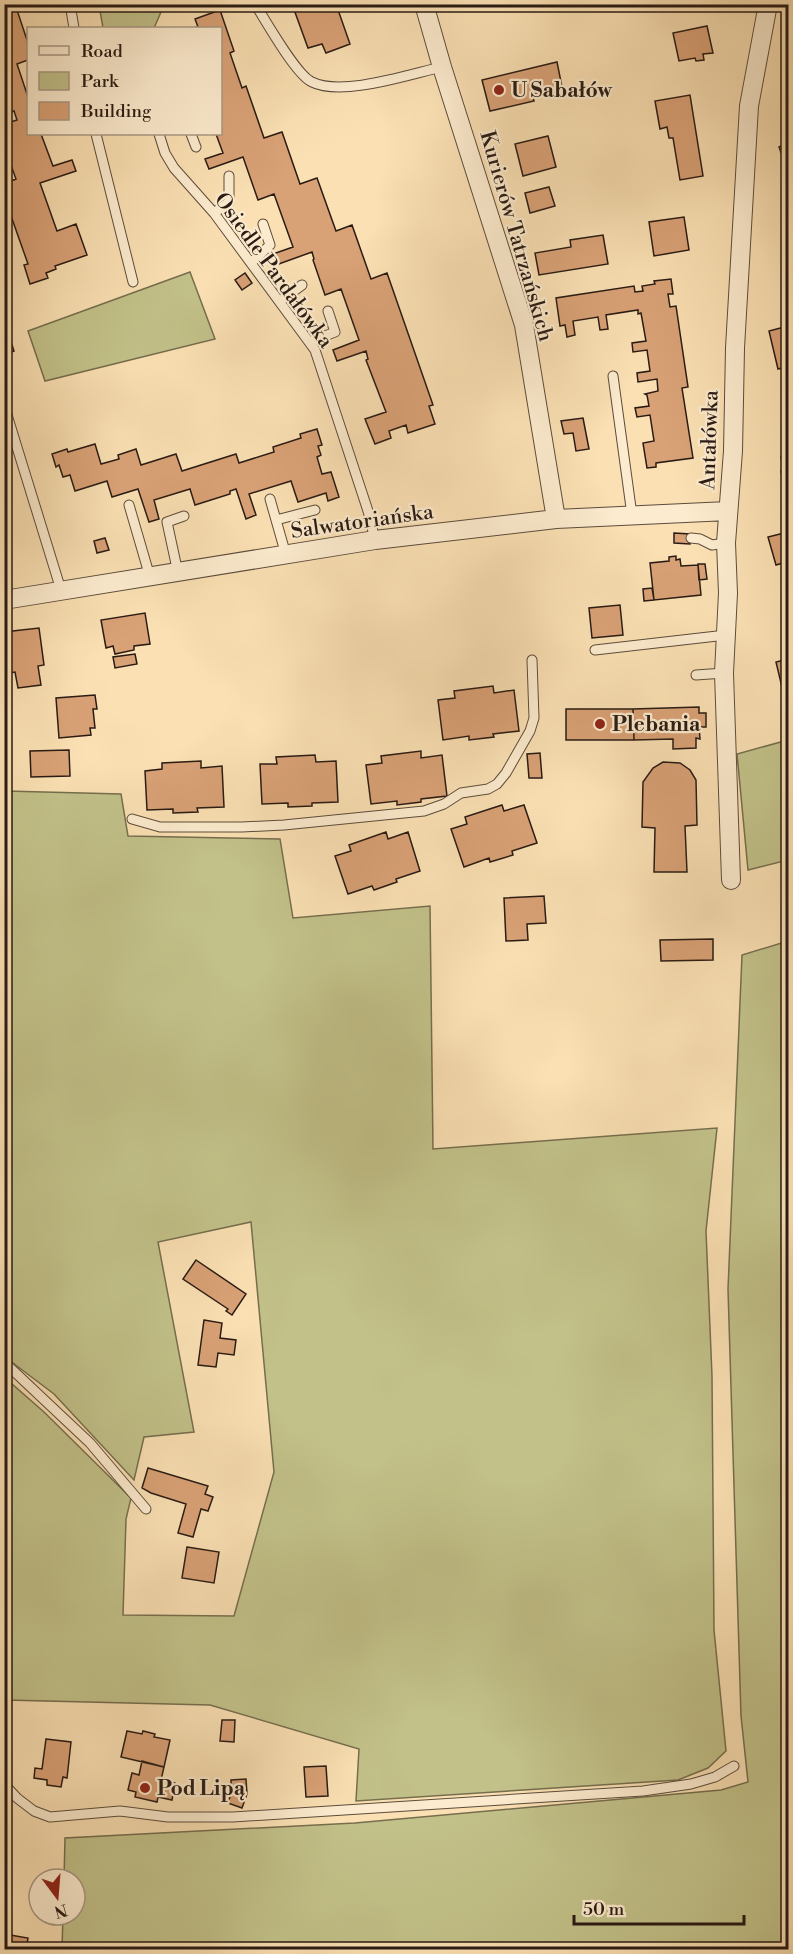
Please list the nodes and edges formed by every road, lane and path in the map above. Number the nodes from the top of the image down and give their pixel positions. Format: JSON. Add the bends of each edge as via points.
{"nodes":[{"id":1,"x":70,"y":4,"type":"edge"},
{"id":2,"x":255,"y":4,"type":"edge"},
{"id":3,"x":424,"y":4,"type":"edge"},
{"id":4,"x":768,"y":4,"type":"edge"},
{"id":5,"x":74,"y":27,"type":"edge"},
{"id":6,"x":442,"y":67,"type":"junction"},
{"id":7,"x":96,"y":135,"type":"edge"},
{"id":8,"x":159,"y":135,"type":"edge"},
{"id":9,"x":191,"y":135,"type":"edge"},
{"id":10,"x":196,"y":147,"type":"dead end"},
{"id":11,"x":228,"y":176,"type":"dead end"},
{"id":12,"x":214,"y":213,"type":"junction"},
{"id":13,"x":262,"y":225,"type":"dead end"},
{"id":14,"x":251,"y":263,"type":"junction"},
{"id":15,"x":133,"y":282,"type":"dead end"},
{"id":16,"x":302,"y":285,"type":"dead end"},
{"id":17,"x":280,"y":301,"type":"junction"},
{"id":18,"x":328,"y":311,"type":"dead end"},
{"id":19,"x":310,"y":342,"type":"junction"},
{"id":20,"x":613,"y":376,"type":"dead end"},
{"id":21,"x":4,"y":405,"type":"edge"},
{"id":22,"x":270,"y":499,"type":"dead end"},
{"id":23,"x":129,"y":505,"type":"dead end"},
{"id":24,"x":315,"y":510,"type":"dead end"},
{"id":25,"x":728,"y":510,"type":"junction"},
{"id":26,"x":632,"y":515,"type":"junction"},
{"id":27,"x":184,"y":516,"type":"dead end"},
{"id":28,"x":556,"y":519,"type":"junction"},
{"id":29,"x":276,"y":520,"type":"junction"},
{"id":30,"x":691,"y":538,"type":"dead end"},
{"id":31,"x":375,"y":540,"type":"junction"},
{"id":32,"x":726,"y":543,"type":"junction"},
{"id":33,"x":286,"y":555,"type":"junction"},
{"id":34,"x":178,"y":573,"type":"junction"},
{"id":35,"x":150,"y":577,"type":"junction"},
{"id":36,"x":61,"y":590,"type":"junction"},
{"id":37,"x":4,"y":600,"type":"edge"},
{"id":38,"x":726,"y":635,"type":"junction"},
{"id":39,"x":595,"y":650,"type":"dead end"},
{"id":40,"x":532,"y":660,"type":"dead end"},
{"id":41,"x":724,"y":673,"type":"junction"},
{"id":42,"x":696,"y":675,"type":"dead end"},
{"id":43,"x":132,"y":819,"type":"dead end"},
{"id":44,"x":731,"y":880,"type":"dead end"},
{"id":45,"x":4,"y":1362,"type":"edge"},
{"id":46,"x":146,"y":1509,"type":"dead end"},
{"id":47,"x":734,"y":1766,"type":"dead end"},
{"id":48,"x":4,"y":1784,"type":"edge"}],
"edges":[{"from":1,"to":5,"type":"lane"},
{"from":2,"to":6,"type":"lane","via":[[292,62],[310,82],[342,87]]},
{"from":3,"to":6,"type":"street","name":"Kurierów Tatrzańskich"},
{"from":4,"to":25,"type":"street","name":"Antałówka","via":[[749,106]]},
{"from":6,"to":28,"type":"street","name":"Kurierów Tatrzańskich","via":[[524,325]]},
{"from":7,"to":15,"type":"lane"},
{"from":8,"to":12,"type":"lane","name":"Osiedle Pardałówka","via":[[174,168]]},
{"from":9,"to":10,"type":"lane"},
{"from":11,"to":12,"type":"lane","via":[[229,202]]},
{"from":12,"to":14,"type":"lane","name":"Osiedle Pardałówka"},
{"from":13,"to":14,"type":"lane","via":[[270,245]]},
{"from":14,"to":17,"type":"lane","name":"Osiedle Pardałówka"},
{"from":16,"to":17,"type":"lane"},
{"from":17,"to":19,"type":"lane","name":"Osiedle Pardałówka"},
{"from":18,"to":19,"type":"lane","via":[[335,332]]},
{"from":19,"to":31,"type":"lane","name":"Osiedle Pardałówka"},
{"from":20,"to":26,"type":"lane"},
{"from":21,"to":36,"type":"lane"},
{"from":22,"to":29,"type":"lane"},
{"from":23,"to":35,"type":"lane"},
{"from":24,"to":29,"type":"lane"},
{"from":25,"to":26,"type":"street","name":"Salwatoriańska"},
{"from":25,"to":32,"type":"street","name":"Antałówka"},
{"from":26,"to":28,"type":"street","name":"Salwatoriańska"},
{"from":27,"to":34,"type":"lane","via":[[167,522]]},
{"from":28,"to":31,"type":"street","name":"Salwatoriańska"},
{"from":29,"to":33,"type":"lane"},
{"from":30,"to":32,"type":"lane","via":[[712,545]]},
{"from":31,"to":33,"type":"street","name":"Salwatoriańska"},
{"from":32,"to":38,"type":"street","name":"Antałówka"},
{"from":33,"to":34,"type":"street","name":"Salwatoriańska"},
{"from":34,"to":35,"type":"street","name":"Salwatoriańska"},
{"from":35,"to":36,"type":"street","name":"Salwatoriańska"},
{"from":36,"to":37,"type":"street","name":"Salwatoriańska"},
{"from":38,"to":39,"type":"lane"},
{"from":38,"to":41,"type":"street","name":"Antałówka"},
{"from":40,"to":43,"type":"lane","via":[[534,718],[530,731],[506,773],[488,789],[461,793],[424,811],[285,825],[160,827]]},
{"from":41,"to":42,"type":"lane"},
{"from":41,"to":44,"type":"street","name":"Antałówka"},
{"from":45,"to":46,"type":"lane","via":[[90,1443]]},
{"from":47,"to":48,"type":"lane","via":[[691,1784],[643,1791],[233,1817],[120,1812],[50,1817],[34,1811]]}]}
